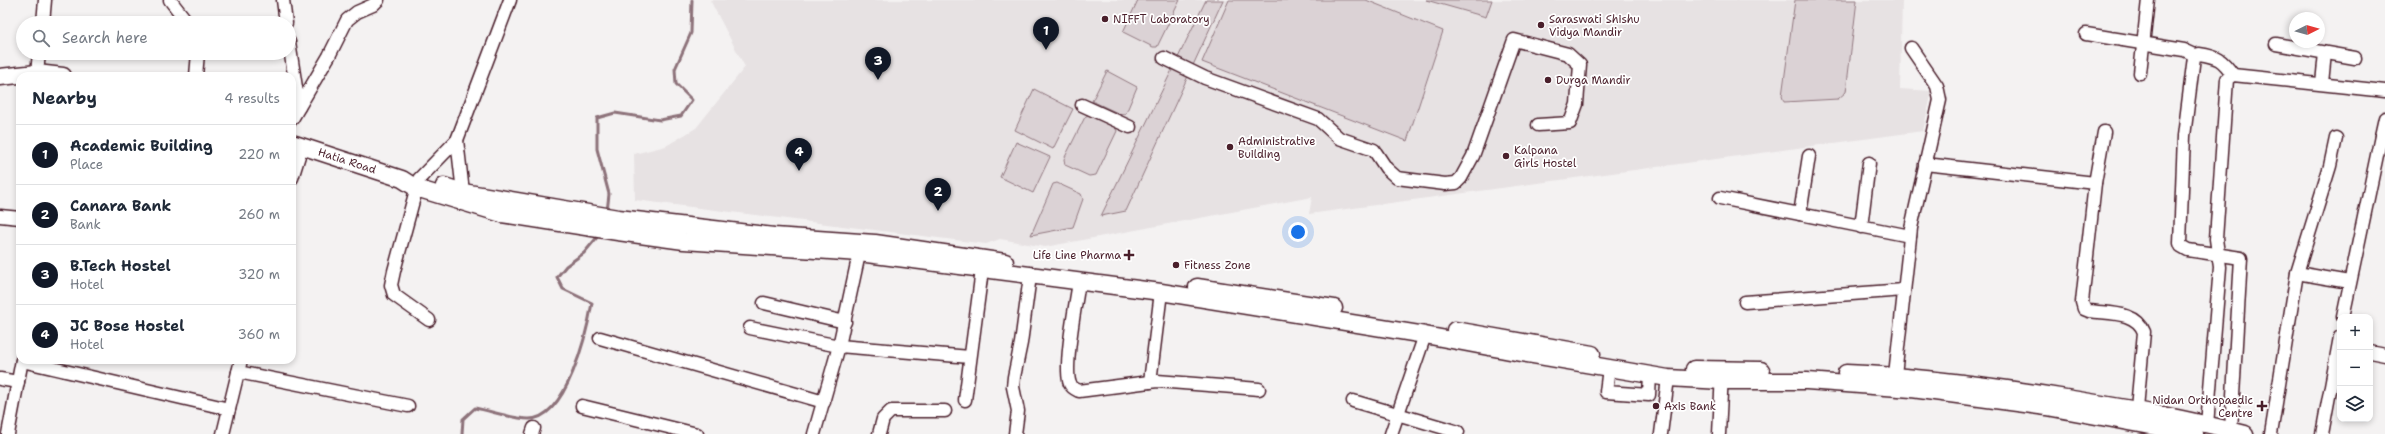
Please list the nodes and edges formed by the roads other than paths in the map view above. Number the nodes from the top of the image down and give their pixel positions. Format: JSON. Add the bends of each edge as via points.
{"nodes":[{"id":1,"x":45,"y":0,"type":"edge"},
{"id":2,"x":170,"y":0,"type":"edge"},
{"id":3,"x":283,"y":0,"type":"edge"},
{"id":4,"x":378,"y":0,"type":"edge"},
{"id":5,"x":510,"y":0,"type":"edge"},
{"id":6,"x":2148,"y":0,"type":"edge"},
{"id":7,"x":44,"y":16,"type":"edge"},
{"id":8,"x":183,"y":16,"type":"edge"},
{"id":9,"x":285,"y":16,"type":"edge"},
{"id":10,"x":2086,"y":34,"type":"dead end"},
{"id":11,"x":2143,"y":43,"type":"junction"},
{"id":12,"x":2276,"y":44,"type":"dead end"},
{"id":13,"x":1912,"y":48,"type":"dead end"},
{"id":14,"x":2325,"y":52,"type":"junction"},
{"id":15,"x":2195,"y":54,"type":"junction"},
{"id":16,"x":1164,"y":58,"type":"dead end"},
{"id":17,"x":2355,"y":58,"type":"dead end"},
{"id":18,"x":36,"y":60,"type":"edge"},
{"id":19,"x":197,"y":60,"type":"edge"},
{"id":20,"x":292,"y":60,"type":"edge"},
{"id":21,"x":32,"y":72,"type":"edge"},
{"id":22,"x":196,"y":72,"type":"edge"},
{"id":23,"x":294,"y":72,"type":"edge"},
{"id":24,"x":2140,"y":73,"type":"dead end"},
{"id":25,"x":16,"y":75,"type":"edge"},
{"id":26,"x":2233,"y":75,"type":"junction"},
{"id":27,"x":0,"y":77,"type":"edge"},
{"id":28,"x":2322,"y":83,"type":"junction"},
{"id":29,"x":296,"y":88,"type":"edge"},
{"id":30,"x":2385,"y":91,"type":"edge"},
{"id":31,"x":1082,"y":105,"type":"dead end"},
{"id":32,"x":299,"y":107,"type":"junction"},
{"id":33,"x":296,"y":112,"type":"edge"},
{"id":34,"x":2385,"y":118,"type":"edge"},
{"id":35,"x":1538,"y":124,"type":"dead end"},
{"id":36,"x":1130,"y":126,"type":"dead end"},
{"id":37,"x":2104,"y":132,"type":"dead end"},
{"id":38,"x":2383,"y":136,"type":"edge"},
{"id":39,"x":2336,"y":138,"type":"dead end"},
{"id":40,"x":458,"y":140,"type":"junction"},
{"id":41,"x":297,"y":144,"type":"edge"},
{"id":42,"x":1809,"y":156,"type":"dead end"},
{"id":43,"x":1869,"y":163,"type":"dead end"},
{"id":44,"x":1925,"y":164,"type":"junction"},
{"id":45,"x":2095,"y":183,"type":"junction"},
{"id":46,"x":418,"y":184,"type":"junction"},
{"id":47,"x":462,"y":197,"type":"junction"},
{"id":48,"x":1720,"y":198,"type":"dead end"},
{"id":49,"x":1800,"y":214,"type":"junction"},
{"id":50,"x":0,"y":216,"type":"edge"},
{"id":51,"x":16,"y":218,"type":"edge"},
{"id":52,"x":1861,"y":227,"type":"junction"},
{"id":53,"x":1910,"y":236,"type":"junction"},
{"id":54,"x":860,"y":247,"type":"junction"},
{"id":55,"x":2218,"y":254,"type":"junction"},
{"id":56,"x":982,"y":270,"type":"junction"},
{"id":57,"x":2297,"y":273,"type":"junction"},
{"id":58,"x":1030,"y":276,"type":"junction"},
{"id":59,"x":1079,"y":282,"type":"junction"},
{"id":60,"x":2349,"y":282,"type":"junction"},
{"id":61,"x":1904,"y":290,"type":"junction"},
{"id":62,"x":1161,"y":292,"type":"junction"},
{"id":63,"x":1745,"y":302,"type":"dead end"},
{"id":64,"x":764,"y":303,"type":"dead end"},
{"id":65,"x":2344,"y":314,"type":"edge"},
{"id":66,"x":429,"y":320,"type":"dead end"},
{"id":67,"x":845,"y":322,"type":"junction"},
{"id":68,"x":750,"y":328,"type":"dead end"},
{"id":69,"x":1425,"y":335,"type":"junction"},
{"id":70,"x":600,"y":338,"type":"dead end"},
{"id":71,"x":839,"y":346,"type":"junction"},
{"id":72,"x":2338,"y":350,"type":"edge"},
{"id":73,"x":2373,"y":353,"type":"edge"},
{"id":74,"x":2385,"y":355,"type":"edge"},
{"id":75,"x":970,"y":357,"type":"junction"},
{"id":76,"x":21,"y":364,"type":"edge"},
{"id":77,"x":35,"y":364,"type":"edge"},
{"id":78,"x":239,"y":366,"type":"edge"},
{"id":79,"x":1609,"y":368,"type":"junction"},
{"id":80,"x":1650,"y":375,"type":"junction"},
{"id":81,"x":1722,"y":375,"type":"junction"},
{"id":82,"x":1668,"y":378,"type":"junction"},
{"id":83,"x":0,"y":379,"type":"edge"},
{"id":84,"x":1894,"y":381,"type":"junction"},
{"id":85,"x":18,"y":382,"type":"junction"},
{"id":86,"x":1150,"y":382,"type":"junction"},
{"id":87,"x":1259,"y":389,"type":"dead end"},
{"id":88,"x":965,"y":400,"type":"dead end"},
{"id":89,"x":1353,"y":401,"type":"dead end"},
{"id":90,"x":824,"y":402,"type":"junction"},
{"id":91,"x":408,"y":406,"type":"dead end"},
{"id":92,"x":582,"y":406,"type":"dead end"},
{"id":93,"x":2137,"y":408,"type":"junction"},
{"id":94,"x":229,"y":409,"type":"junction"},
{"id":95,"x":944,"y":411,"type":"dead end"},
{"id":96,"x":1397,"y":415,"type":"junction"},
{"id":97,"x":2193,"y":428,"type":"edge"},
{"id":98,"x":1458,"y":432,"type":"dead end"},
{"id":99,"x":2238,"y":432,"type":"edge"},
{"id":100,"x":8,"y":434,"type":"edge"},
{"id":101,"x":223,"y":434,"type":"edge"},
{"id":102,"x":697,"y":434,"type":"edge"},
{"id":103,"x":814,"y":434,"type":"edge"},
{"id":104,"x":879,"y":434,"type":"edge"},
{"id":105,"x":1015,"y":434,"type":"edge"},
{"id":106,"x":1391,"y":434,"type":"edge"},
{"id":107,"x":1662,"y":434,"type":"edge"},
{"id":108,"x":1720,"y":434,"type":"edge"},
{"id":109,"x":2271,"y":434,"type":"edge"},
{"id":110,"x":2322,"y":434,"type":"edge"}],
"edges":[{"from":1,"to":7,"type":"street"},
{"from":2,"to":8,"type":"street"},
{"from":3,"to":9,"type":"street"},
{"from":4,"to":32,"type":"street","via":[[347,20]]},
{"from":5,"to":40,"type":"street"},
{"from":6,"to":11,"type":"street"},
{"from":10,"to":11,"type":"street"},
{"from":11,"to":15,"type":"street"},
{"from":11,"to":24,"type":"street"},
{"from":12,"to":14,"type":"street"},
{"from":13,"to":44,"type":"street","via":[[1939,94],[1939,110]]},
{"from":14,"to":17,"type":"street"},
{"from":14,"to":28,"type":"street"},
{"from":15,"to":26,"type":"street","via":[[2222,60]]},
{"from":15,"to":55,"type":"street","via":[[2184,136],[2180,243],[2188,250]]},
{"from":16,"to":35,"type":"street","via":[[1205,78],[1318,119],[1339,138],[1374,150],[1386,168],[1397,178],[1445,184],[1461,178],[1473,156],[1514,40],[1568,54],[1580,65],[1577,104],[1570,123]]},
{"from":18,"to":21,"type":"street"},
{"from":19,"to":22,"type":"street"},
{"from":20,"to":23,"type":"street"},
{"from":25,"to":27,"type":"main road"},
{"from":26,"to":28,"type":"street"},
{"from":26,"to":55,"type":"street","via":[[2225,84],[2216,239]]},
{"from":28,"to":30,"type":"street"},
{"from":29,"to":32,"type":"street"},
{"from":31,"to":36,"type":"street"},
{"from":32,"to":33,"type":"street"},
{"from":34,"to":38,"type":"street"},
{"from":37,"to":45,"type":"street"},
{"from":38,"to":60,"type":"street"},
{"from":39,"to":57,"type":"street","via":[[2330,166]]},
{"from":40,"to":46,"type":"street"},
{"from":40,"to":47,"type":"street"},
{"from":41,"to":46,"type":"main road","name":"Hatia Road"},
{"from":42,"to":49,"type":"street"},
{"from":43,"to":52,"type":"street"},
{"from":44,"to":45,"type":"street"},
{"from":44,"to":53,"type":"street"},
{"from":45,"to":93,"type":"street","via":[[2082,306],[2089,311],[2132,317],[2141,325],[2144,332]]},
{"from":46,"to":47,"type":"main road","name":"Hatia Road"},
{"from":46,"to":66,"type":"street","via":[[390,285],[394,295]]},
{"from":47,"to":54,"type":"main road","name":"Hatia Road","via":[[618,225],[753,234]]},
{"from":48,"to":49,"type":"street"},
{"from":49,"to":52,"type":"street"},
{"from":50,"to":51,"type":"street"},
{"from":52,"to":53,"type":"street"},
{"from":53,"to":61,"type":"street"},
{"from":54,"to":56,"type":"main road"},
{"from":54,"to":67,"type":"street"},
{"from":54,"to":81,"type":"main road","via":[[1251,294],[1656,366]]},
{"from":55,"to":97,"type":"street","via":[[2220,267]]},
{"from":55,"to":99,"type":"street","via":[[2237,256],[2241,261]]},
{"from":56,"to":58,"type":"main road"},
{"from":56,"to":75,"type":"street"},
{"from":57,"to":60,"type":"street"},
{"from":57,"to":109,"type":"street"},
{"from":58,"to":59,"type":"main road"},
{"from":58,"to":105,"type":"street","via":[[1013,387],[1018,411]]},
{"from":59,"to":62,"type":"main road"},
{"from":59,"to":86,"type":"street","via":[[1069,364],[1070,384],[1079,391]]},
{"from":60,"to":65,"type":"street"},
{"from":61,"to":63,"type":"street"},
{"from":61,"to":84,"type":"street"},
{"from":62,"to":69,"type":"main road"},
{"from":62,"to":86,"type":"street"},
{"from":64,"to":67,"type":"street"},
{"from":67,"to":71,"type":"street"},
{"from":68,"to":71,"type":"street"},
{"from":69,"to":79,"type":"main road"},
{"from":69,"to":96,"type":"street"},
{"from":70,"to":90,"type":"street"},
{"from":71,"to":75,"type":"street"},
{"from":71,"to":90,"type":"street"},
{"from":72,"to":110,"type":"street"},
{"from":73,"to":74,"type":"street"},
{"from":75,"to":88,"type":"street"},
{"from":76,"to":85,"type":"street"},
{"from":77,"to":94,"type":"street"},
{"from":78,"to":91,"type":"street"},
{"from":78,"to":94,"type":"street"},
{"from":79,"to":80,"type":"main road"},
{"from":79,"to":80,"type":"street","via":[[1606,392],[1649,395]]},
{"from":80,"to":82,"type":"main road"},
{"from":81,"to":82,"type":"main road"},
{"from":81,"to":84,"type":"main road"},
{"from":81,"to":108,"type":"street"},
{"from":82,"to":107,"type":"street"},
{"from":83,"to":85,"type":"street"},
{"from":84,"to":93,"type":"main road","via":[[1987,385]]},
{"from":84,"to":97,"type":"main road","via":[[2025,404]]},
{"from":85,"to":100,"type":"street"},
{"from":86,"to":87,"type":"street"},
{"from":89,"to":96,"type":"street"},
{"from":90,"to":103,"type":"street"},
{"from":92,"to":102,"type":"street"},
{"from":93,"to":97,"type":"main road"},
{"from":94,"to":101,"type":"street"},
{"from":95,"to":104,"type":"street","via":[[891,411],[883,419]]},
{"from":96,"to":98,"type":"street"},
{"from":96,"to":106,"type":"street"},
{"from":97,"to":99,"type":"main road"}]}
